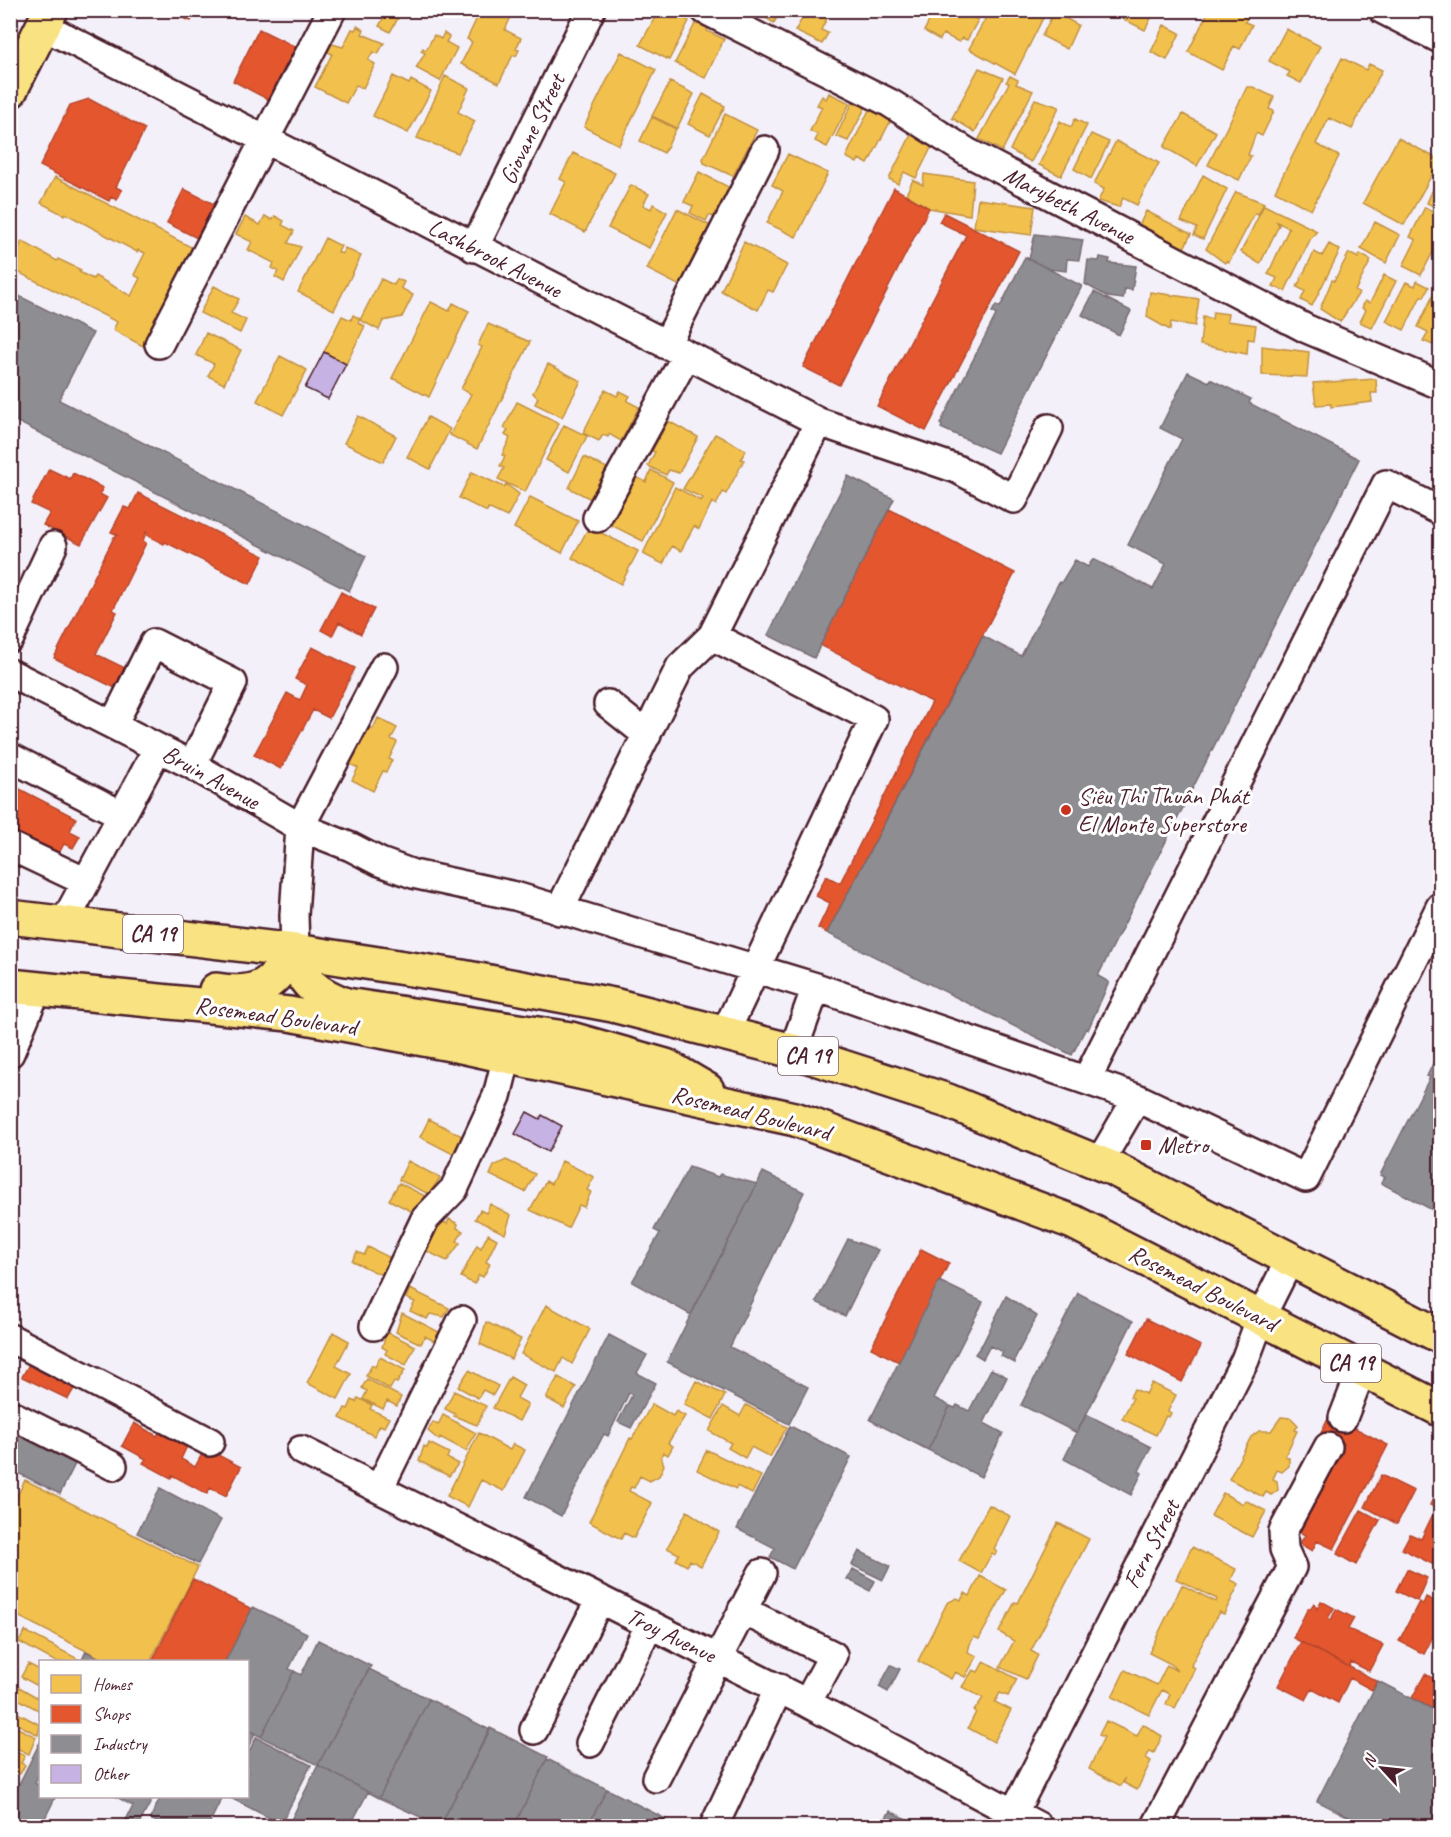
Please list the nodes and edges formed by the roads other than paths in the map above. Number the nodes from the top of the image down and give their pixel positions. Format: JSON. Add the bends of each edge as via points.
{"nodes":[{"id":1,"x":332,"y":10,"type":"edge"},
{"id":2,"x":591,"y":10,"type":"edge"},
{"id":3,"x":705,"y":10,"type":"edge"},
{"id":4,"x":1383,"y":10,"type":"edge"},
{"id":5,"x":47,"y":18,"type":"edge"},
{"id":6,"x":1440,"y":39,"type":"edge"},
{"id":7,"x":10,"y":91,"type":"edge"},
{"id":8,"x":267,"y":141,"type":"junction"},
{"id":9,"x":765,"y":150,"type":"dead end"},
{"id":10,"x":474,"y":248,"type":"junction"},
{"id":11,"x":159,"y":344,"type":"dead end"},
{"id":12,"x":676,"y":351,"type":"junction"},
{"id":13,"x":1440,"y":385,"type":"edge"},
{"id":14,"x":819,"y":422,"type":"junction"},
{"id":15,"x":1049,"y":428,"type":"dead end"},
{"id":16,"x":1440,"y":511,"type":"edge"},
{"id":17,"x":597,"y":518,"type":"dead end"},
{"id":18,"x":53,"y":546,"type":"dead end"},
{"id":19,"x":712,"y":636,"type":"junction"},
{"id":20,"x":10,"y":638,"type":"edge"},
{"id":21,"x":384,"y":667,"type":"dead end"},
{"id":22,"x":10,"y":673,"type":"edge"},
{"id":23,"x":608,"y":704,"type":"dead end"},
{"id":24,"x":113,"y":725,"type":"junction"},
{"id":25,"x":647,"y":735,"type":"junction"},
{"id":26,"x":158,"y":748,"type":"junction"},
{"id":27,"x":192,"y":765,"type":"junction"},
{"id":28,"x":18,"y":766,"type":"edge"},
{"id":29,"x":122,"y":815,"type":"junction"},
{"id":30,"x":300,"y":827,"type":"junction"},
{"id":31,"x":10,"y":846,"type":"edge"},
{"id":32,"x":86,"y":882,"type":"junction"},
{"id":33,"x":1440,"y":907,"type":"edge"},
{"id":34,"x":559,"y":911,"type":"junction"},
{"id":35,"x":10,"y":917,"type":"edge"},
{"id":36,"x":64,"y":923,"type":"junction"},
{"id":37,"x":295,"y":951,"type":"junction"},
{"id":38,"x":756,"y":968,"type":"junction"},
{"id":39,"x":816,"y":987,"type":"junction"},
{"id":40,"x":24,"y":988,"type":"edge"},
{"id":41,"x":725,"y":1033,"type":"junction"},
{"id":42,"x":793,"y":1051,"type":"junction"},
{"id":43,"x":10,"y":1053,"type":"edge"},
{"id":44,"x":507,"y":1056,"type":"junction"},
{"id":45,"x":1087,"y":1079,"type":"junction"},
{"id":46,"x":1137,"y":1098,"type":"junction"},
{"id":47,"x":724,"y":1103,"type":"junction"},
{"id":48,"x":1099,"y":1163,"type":"junction"},
{"id":49,"x":1290,"y":1259,"type":"junction"},
{"id":50,"x":1261,"y":1317,"type":"junction"},
{"id":51,"x":462,"y":1320,"type":"dead end"},
{"id":52,"x":374,"y":1326,"type":"dead end"},
{"id":53,"x":1440,"y":1336,"type":"edge"},
{"id":54,"x":10,"y":1338,"type":"edge"},
{"id":55,"x":1362,"y":1369,"type":"junction"},
{"id":56,"x":1440,"y":1409,"type":"edge"},
{"id":57,"x":10,"y":1414,"type":"edge"},
{"id":58,"x":1343,"y":1418,"type":"dead end"},
{"id":59,"x":210,"y":1442,"type":"dead end"},
{"id":60,"x":1328,"y":1447,"type":"dead end"},
{"id":61,"x":301,"y":1450,"type":"dead end"},
{"id":62,"x":113,"y":1466,"type":"dead end"},
{"id":63,"x":379,"y":1489,"type":"junction"},
{"id":64,"x":762,"y":1573,"type":"dead end"},
{"id":65,"x":600,"y":1599,"type":"junction"},
{"id":66,"x":742,"y":1610,"type":"junction"},
{"id":67,"x":650,"y":1624,"type":"junction"},
{"id":68,"x":718,"y":1658,"type":"junction"},
{"id":69,"x":779,"y":1688,"type":"junction"},
{"id":70,"x":807,"y":1703,"type":"junction"},
{"id":71,"x":534,"y":1730,"type":"dead end"},
{"id":72,"x":590,"y":1743,"type":"dead end"},
{"id":73,"x":656,"y":1778,"type":"dead end"},
{"id":74,"x":1010,"y":1821,"type":"edge"},
{"id":75,"x":714,"y":1827,"type":"edge"},
{"id":76,"x":1038,"y":1827,"type":"edge"},
{"id":77,"x":1156,"y":1827,"type":"edge"}],
"edges":[{"from":1,"to":8,"type":"street"},
{"from":2,"to":10,"type":"street","name":"Giovane Street"},
{"from":3,"to":13,"type":"street","name":"Marybeth Avenue","via":[[890,102],[967,152],[1297,323]]},
{"from":4,"to":6,"type":"street"},
{"from":5,"to":7,"type":"main road"},
{"from":5,"to":8,"type":"street","name":"Lashbrook Avenue"},
{"from":8,"to":10,"type":"street","name":"Lashbrook Avenue"},
{"from":8,"to":11,"type":"street"},
{"from":9,"to":12,"type":"street"},
{"from":10,"to":12,"type":"street","name":"Lashbrook Avenue"},
{"from":12,"to":14,"type":"street","name":"Lashbrook Avenue"},
{"from":12,"to":17,"type":"street"},
{"from":14,"to":15,"type":"street","name":"Lashbrook Avenue","via":[[957,470],[1014,499]]},
{"from":14,"to":19,"type":"street"},
{"from":16,"to":45,"type":"street","via":[[1386,484]]},
{"from":18,"to":20,"type":"street"},
{"from":19,"to":25,"type":"street","via":[[680,667]]},
{"from":19,"to":38,"type":"street","via":[[874,719]]},
{"from":21,"to":30,"type":"street"},
{"from":22,"to":24,"type":"street","name":"Bruin Avenue"},
{"from":23,"to":25,"type":"street"},
{"from":24,"to":26,"type":"street","name":"Bruin Avenue"},
{"from":24,"to":27,"type":"street","via":[[154,643],[233,683]]},
{"from":25,"to":34,"type":"street"},
{"from":26,"to":27,"type":"street","name":"Bruin Avenue"},
{"from":26,"to":29,"type":"street"},
{"from":27,"to":30,"type":"street","name":"Bruin Avenue"},
{"from":28,"to":29,"type":"street"},
{"from":29,"to":32,"type":"street"},
{"from":30,"to":34,"type":"street","name":"Bruin Avenue","via":[[413,874],[515,896]]},
{"from":30,"to":37,"type":"street"},
{"from":31,"to":32,"type":"street"},
{"from":32,"to":36,"type":"street"},
{"from":33,"to":46,"type":"street","name":"Bruin Avenue","via":[[1306,1178]]},
{"from":34,"to":38,"type":"street","name":"Bruin Avenue"},
{"from":35,"to":36,"type":"main road","number":"CA 19"},
{"from":36,"to":37,"type":"main road","number":"CA 19"},
{"from":37,"to":40,"type":"main road","via":[[274,979],[256,991],[237,993],[102,972],[52,976]]},
{"from":37,"to":41,"type":"main road","number":"CA 19","via":[[602,1003]]},
{"from":37,"to":47,"type":"main road","via":[[297,969],[304,981],[346,1005],[571,1040],[666,1066],[701,1084]]},
{"from":38,"to":39,"type":"street","name":"Bruin Avenue"},
{"from":38,"to":41,"type":"street"},
{"from":39,"to":42,"type":"street"},
{"from":39,"to":45,"type":"street","name":"Bruin Avenue"},
{"from":40,"to":43,"type":"street"},
{"from":40,"to":44,"type":"main road","name":"Rosemead Boulevard","number":"CA 19","via":[[289,1014]]},
{"from":41,"to":42,"type":"main road","number":"CA 19"},
{"from":42,"to":48,"type":"main road","number":"CA 19","via":[[948,1101]]},
{"from":44,"to":47,"type":"main road","name":"Rosemead Boulevard","number":"CA 19"},
{"from":44,"to":52,"type":"street","via":[[497,1096],[454,1189],[425,1220]]},
{"from":45,"to":46,"type":"street","name":"Bruin Avenue"},
{"from":46,"to":48,"type":"street"},
{"from":47,"to":50,"type":"main road","name":"Rosemead Boulevard","number":"CA 19","via":[[795,1119],[1073,1222]]},
{"from":48,"to":49,"type":"main road","number":"CA 19"},
{"from":49,"to":50,"type":"street","name":"Fern Street"},
{"from":49,"to":53,"type":"main road","number":"CA 19"},
{"from":50,"to":55,"type":"main road","name":"Rosemead Boulevard","number":"CA 19"},
{"from":50,"to":74,"type":"street","name":"Fern Street","via":[[1245,1360]]},
{"from":51,"to":63,"type":"street"},
{"from":54,"to":59,"type":"street"},
{"from":55,"to":56,"type":"main road","name":"Rosemead Boulevard","number":"CA 19"},
{"from":55,"to":58,"type":"street"},
{"from":57,"to":62,"type":"street"},
{"from":60,"to":77,"type":"street","via":[[1283,1531],[1284,1549],[1292,1567]]},
{"from":61,"to":63,"type":"street","name":"Troy Avenue"},
{"from":63,"to":65,"type":"street","name":"Troy Avenue"},
{"from":64,"to":66,"type":"street"},
{"from":65,"to":67,"type":"street","name":"Troy Avenue"},
{"from":65,"to":71,"type":"street"},
{"from":66,"to":68,"type":"street"},
{"from":66,"to":70,"type":"street","via":[[833,1655]]},
{"from":67,"to":68,"type":"street","name":"Troy Avenue"},
{"from":67,"to":72,"type":"street"},
{"from":68,"to":69,"type":"street","name":"Troy Avenue"},
{"from":68,"to":73,"type":"street"},
{"from":69,"to":70,"type":"street","name":"Troy Avenue"},
{"from":69,"to":75,"type":"street"},
{"from":70,"to":74,"type":"street","name":"Troy Avenue"},
{"from":74,"to":76,"type":"street","name":"Troy Avenue"}]}
